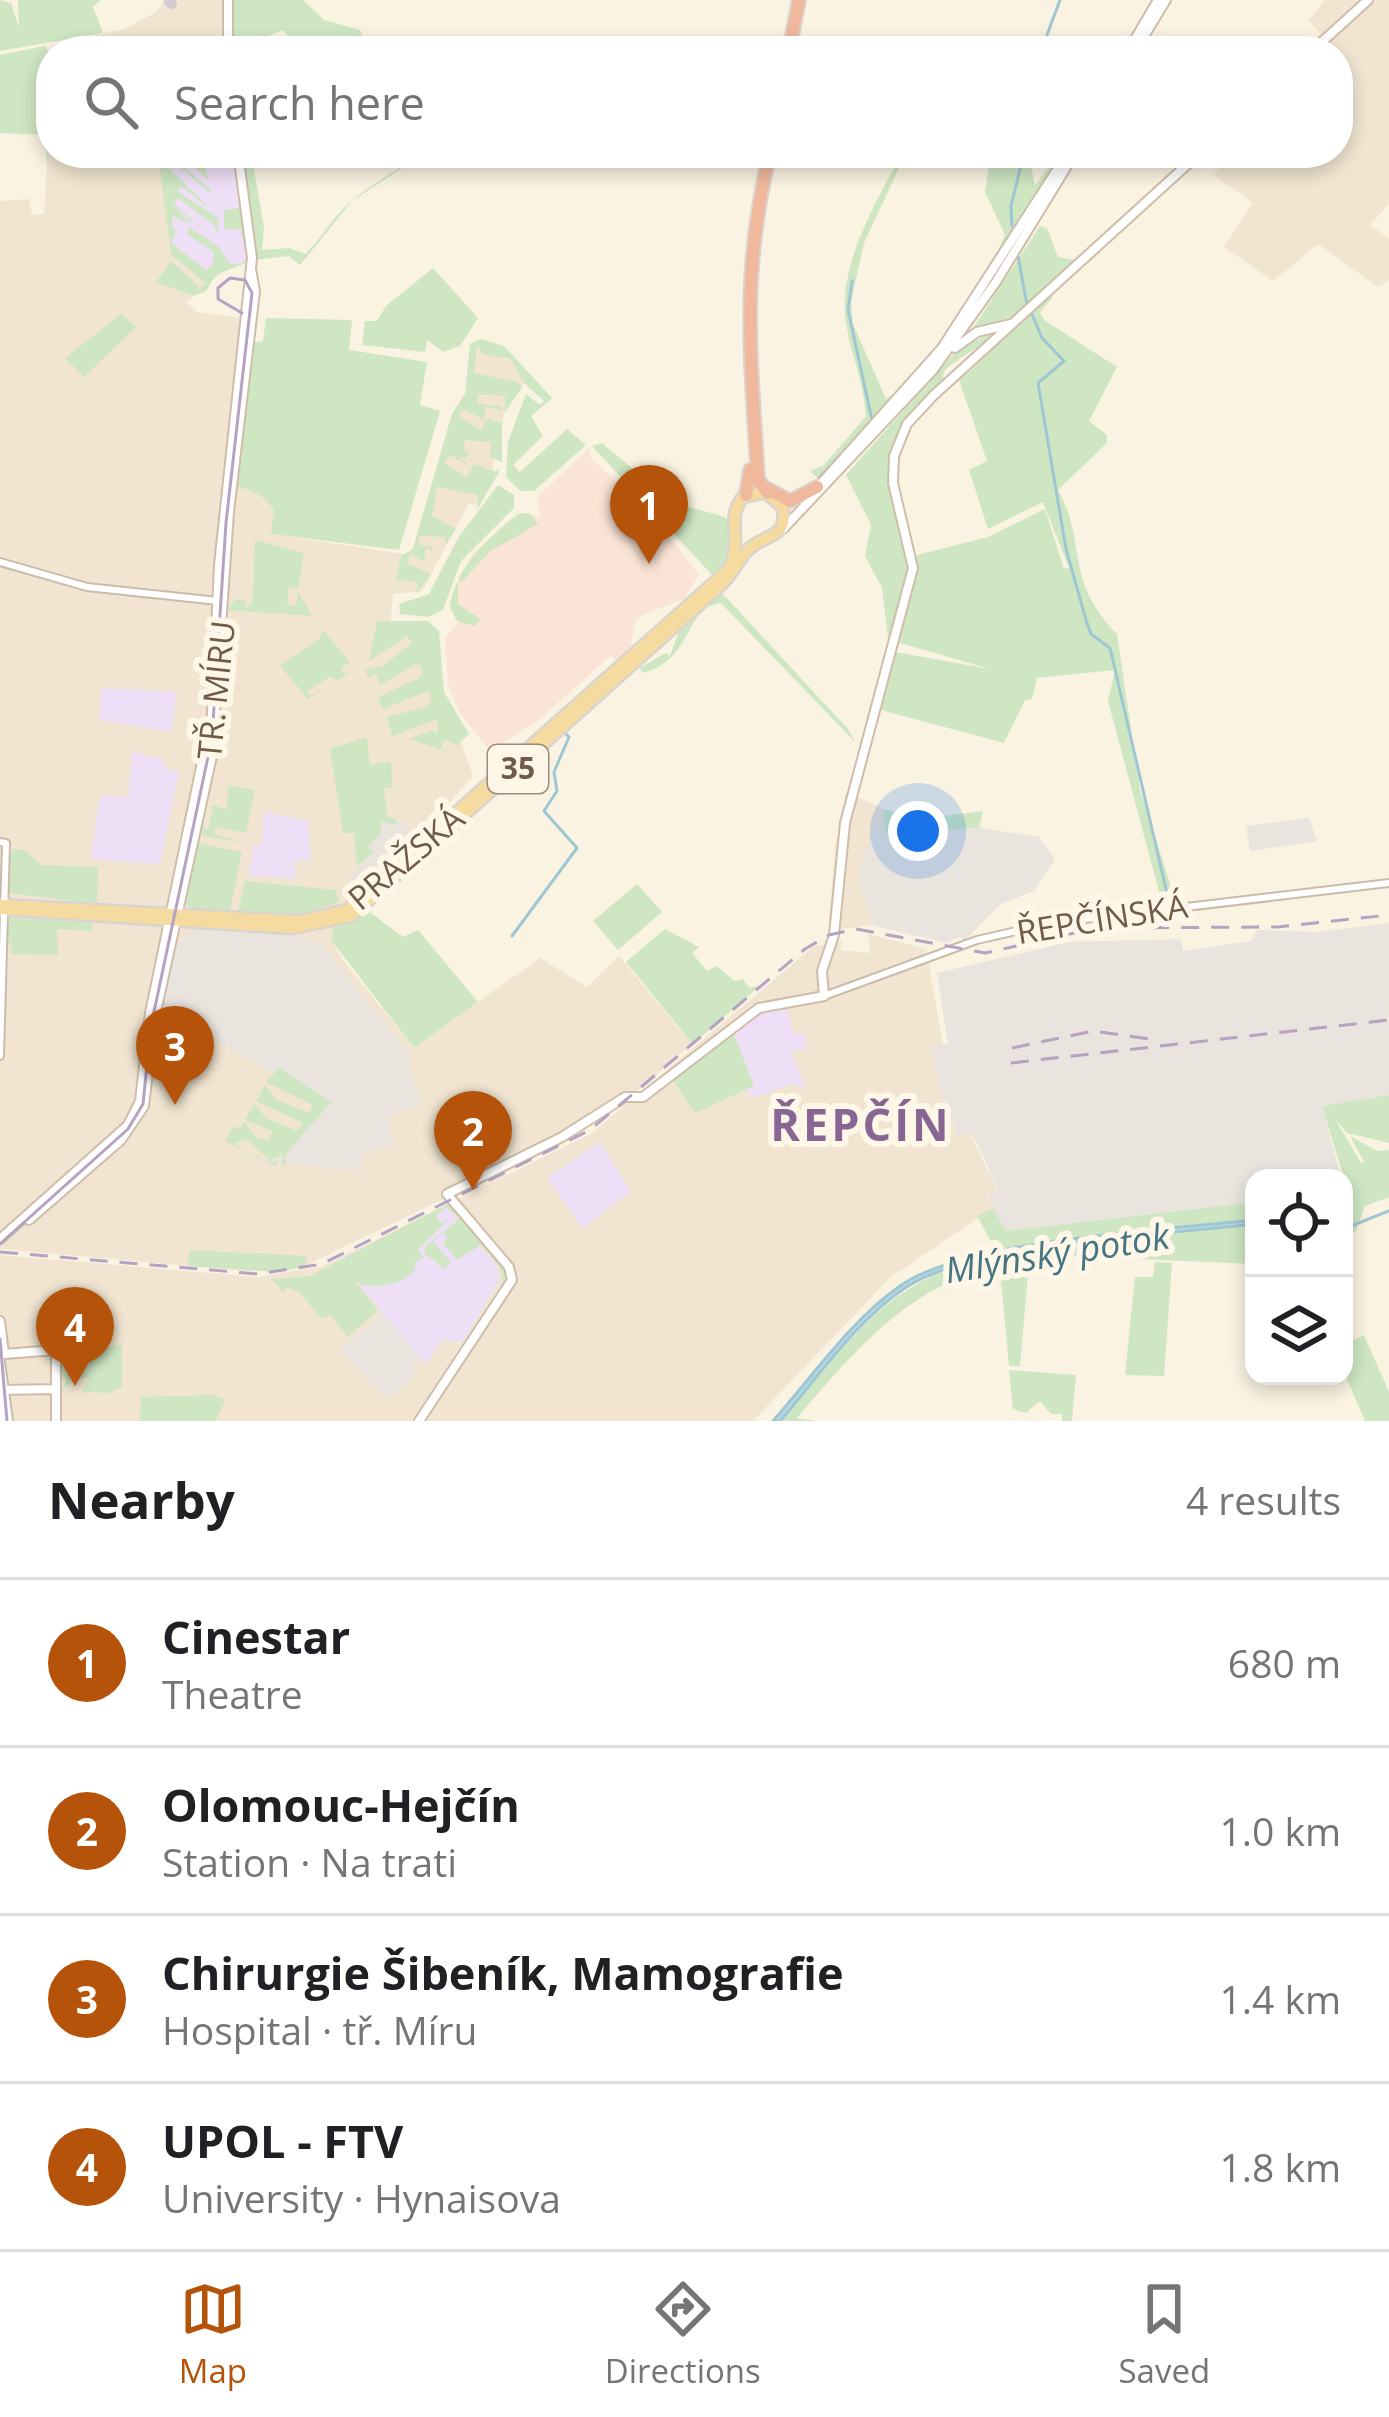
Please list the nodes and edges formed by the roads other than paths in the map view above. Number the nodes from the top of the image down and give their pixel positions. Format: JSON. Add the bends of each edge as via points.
{"nodes":[{"id":1,"x":229,"y":0,"type":"edge"},
{"id":2,"x":802,"y":0,"type":"edge"},
{"id":3,"x":1162,"y":0,"type":"edge"},
{"id":4,"x":1368,"y":0,"type":"edge"},
{"id":5,"x":228,"y":36,"type":"edge"},
{"id":6,"x":796,"y":36,"type":"edge"},
{"id":7,"x":1141,"y":36,"type":"edge"},
{"id":8,"x":1328,"y":36,"type":"edge"},
{"id":9,"x":241,"y":168,"type":"edge"},
{"id":10,"x":764,"y":168,"type":"edge"},
{"id":11,"x":765,"y":168,"type":"edge"},
{"id":12,"x":1061,"y":168,"type":"edge"},
{"id":13,"x":1062,"y":168,"type":"edge"},
{"id":14,"x":1184,"y":168,"type":"edge"},
{"id":15,"x":1012,"y":325,"type":"junction"},
{"id":16,"x":933,"y":370,"type":"junction"},
{"id":17,"x":757,"y":465,"type":"junction"},
{"id":18,"x":817,"y":487,"type":"junction"},
{"id":19,"x":746,"y":495,"type":"junction"},
{"id":20,"x":773,"y":497,"type":"junction"},
{"id":21,"x":735,"y":526,"type":"junction"},
{"id":22,"x":777,"y":536,"type":"junction"},
{"id":23,"x":760,"y":543,"type":"junction"},
{"id":24,"x":0,"y":562,"type":"edge"},
{"id":25,"x":222,"y":589,"type":"junction"},
{"id":26,"x":218,"y":602,"type":"junction"},
{"id":27,"x":3,"y":843,"type":"edge"},
{"id":28,"x":1389,"y":883,"type":"edge"},
{"id":29,"x":176,"y":886,"type":"junction"},
{"id":30,"x":2,"y":907,"type":"edge"},
{"id":31,"x":139,"y":916,"type":"junction"},
{"id":32,"x":172,"y":918,"type":"junction"},
{"id":33,"x":205,"y":923,"type":"junction"},
{"id":34,"x":165,"y":940,"type":"junction"},
{"id":35,"x":3,"y":968,"type":"edge"},
{"id":36,"x":165,"y":975,"type":"junction"},
{"id":37,"x":824,"y":996,"type":"junction"},
{"id":38,"x":2,"y":998,"type":"edge"},
{"id":39,"x":0,"y":1056,"type":"edge"},
{"id":40,"x":141,"y":1108,"type":"junction"},
{"id":41,"x":1,"y":1241,"type":"edge"},
{"id":42,"x":0,"y":1321,"type":"edge"},
{"id":43,"x":2,"y":1354,"type":"edge"},
{"id":44,"x":0,"y":1381,"type":"edge"},
{"id":45,"x":56,"y":1389,"type":"junction"},
{"id":46,"x":6,"y":1390,"type":"edge"},
{"id":47,"x":6,"y":1421,"type":"edge"},
{"id":48,"x":56,"y":1421,"type":"edge"},
{"id":49,"x":422,"y":1421,"type":"edge"}],
"edges":[{"from":1,"to":5,"type":"main road"},
{"from":2,"to":6,"type":"highway"},
{"from":3,"to":7,"type":"main road"},
{"from":4,"to":8,"type":"main road"},
{"from":9,"to":25,"type":"main road","name":"TŘ. MÍRU","via":[[250,268]]},
{"from":10,"to":19,"type":"highway","via":[[742,283]]},
{"from":11,"to":17,"type":"highway","via":[[748,288]]},
{"from":12,"to":18,"type":"main road","via":[[942,348]]},
{"from":13,"to":16,"type":"main road"},
{"from":14,"to":15,"type":"main road"},
{"from":15,"to":16,"type":"main road","via":[[968,337]]},
{"from":15,"to":37,"type":"main road","via":[[918,410],[897,443],[892,477],[914,565],[852,797]]},
{"from":16,"to":22,"type":"main road"},
{"from":17,"to":18,"type":"highway","via":[[763,485],[783,499],[799,500]]},
{"from":17,"to":20,"type":"highway","via":[[759,485]]},
{"from":18,"to":20,"type":"main road","via":[[796,503]]},
{"from":19,"to":20,"type":"main road"},
{"from":19,"to":21,"type":"main road","via":[[734,510]]},
{"from":20,"to":22,"type":"main road","via":[[784,518]]},
{"from":21,"to":23,"type":"main road"},
{"from":21,"to":32,"type":"main road","name":"PRAŽSKÁ","number":"35","via":[[738,549],[724,573],[357,905],[306,921]]},
{"from":22,"to":23,"type":"main road"},
{"from":23,"to":33,"type":"main road","name":"PRAŽSKÁ","number":"35","via":[[364,908],[311,928]]},
{"from":24,"to":26,"type":"street","via":[[87,587]]},
{"from":25,"to":26,"type":"main road","name":"TŘ. MÍRU"},
{"from":25,"to":32,"type":"main road","name":"TŘ. MÍRU","via":[[212,756]]},
{"from":26,"to":29,"type":"main road","name":"TŘ. MÍRU","via":[[210,728]]},
{"from":27,"to":30,"type":"street"},
{"from":28,"to":37,"type":"street","name":"ŘEPČÍNSKÁ","via":[[1051,923]]},
{"from":29,"to":31,"type":"main road","via":[[162,908]]},
{"from":29,"to":32,"type":"main road","name":"TŘ. MÍRU"},
{"from":30,"to":31,"type":"main road","number":"35"},
{"from":30,"to":35,"type":"street"},
{"from":31,"to":32,"type":"main road","number":"35"},
{"from":31,"to":34,"type":"main road","via":[[159,926]]},
{"from":32,"to":33,"type":"main road","name":"PRAŽSKÁ","number":"35"},
{"from":32,"to":34,"type":"main road","name":"TŘ. MÍRU"},
{"from":32,"to":36,"type":"main road","name":"TŘ. MÍRU"},
{"from":33,"to":36,"type":"main road","via":[[178,934]]},
{"from":34,"to":40,"type":"main road","name":"TŘ. MÍRU"},
{"from":35,"to":38,"type":"street"},
{"from":36,"to":40,"type":"main road","name":"TŘ. MÍRU"},
{"from":37,"to":49,"type":"main road","via":[[759,1008],[645,1096],[448,1194],[512,1279]]},
{"from":38,"to":39,"type":"street"},
{"from":40,"to":41,"type":"main road"},
{"from":42,"to":43,"type":"main road"},
{"from":43,"to":45,"type":"main road","via":[[55,1349]]},
{"from":43,"to":46,"type":"street"},
{"from":44,"to":46,"type":"main road"},
{"from":45,"to":46,"type":"main road"},
{"from":45,"to":48,"type":"main road"},
{"from":46,"to":47,"type":"street"}]}
